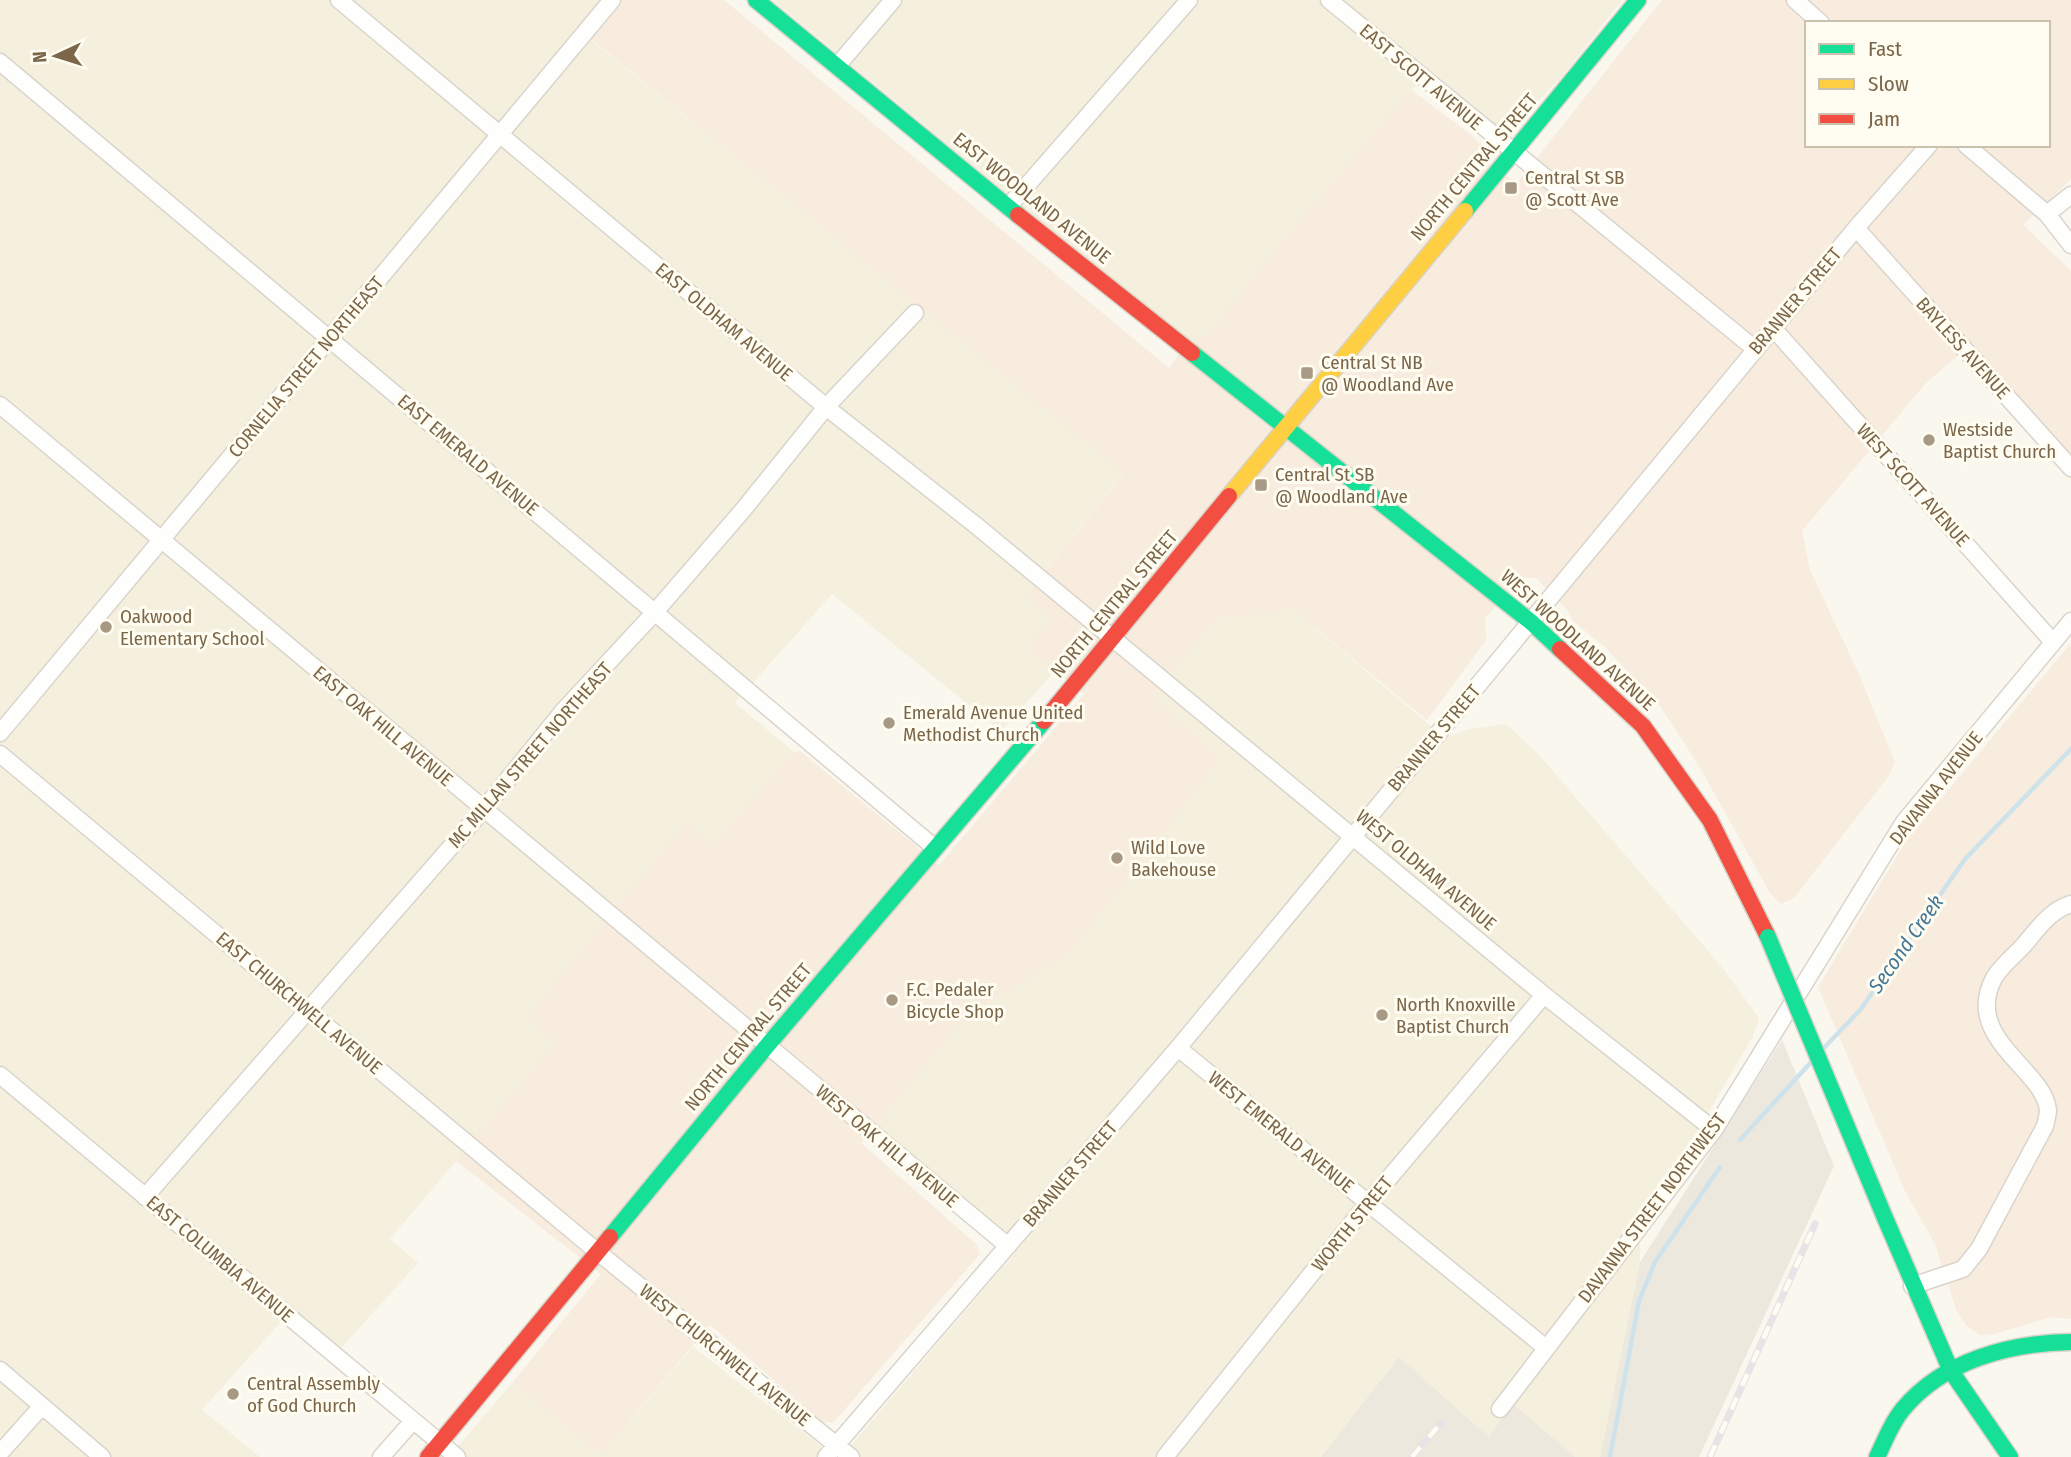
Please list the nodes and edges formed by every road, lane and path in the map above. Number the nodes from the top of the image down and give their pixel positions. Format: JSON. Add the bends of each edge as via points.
{"nodes":[{"id":1,"x":339,"y":0,"type":"edge"},
{"id":2,"x":612,"y":0,"type":"edge"},
{"id":3,"x":756,"y":0,"type":"edge"},
{"id":4,"x":893,"y":0,"type":"edge"},
{"id":5,"x":1189,"y":0,"type":"edge"},
{"id":6,"x":1329,"y":0,"type":"edge"},
{"id":7,"x":1638,"y":0,"type":"edge"},
{"id":8,"x":1795,"y":0,"type":"edge"},
{"id":9,"x":1819,"y":21,"type":"edge"},
{"id":10,"x":0,"y":62,"type":"edge"},
{"id":11,"x":837,"y":66,"type":"junction"},
{"id":12,"x":501,"y":134,"type":"junction"},
{"id":13,"x":1927,"y":147,"type":"edge"},
{"id":14,"x":1968,"y":147,"type":"edge"},
{"id":15,"x":1514,"y":153,"type":"junction"},
{"id":16,"x":2071,"y":195,"type":"edge"},
{"id":17,"x":1008,"y":207,"type":"junction"},
{"id":18,"x":2046,"y":214,"type":"junction"},
{"id":19,"x":1856,"y":228,"type":"junction"},
{"id":20,"x":2071,"y":245,"type":"edge"},
{"id":21,"x":915,"y":313,"type":"dead end"},
{"id":22,"x":1773,"y":328,"type":"junction"},
{"id":23,"x":329,"y":339,"type":"junction"},
{"id":24,"x":1755,"y":349,"type":"junction"},
{"id":25,"x":0,"y":405,"type":"edge"},
{"id":26,"x":826,"y":407,"type":"junction"},
{"id":27,"x":1285,"y":425,"type":"junction"},
{"id":28,"x":2071,"y":468,"type":"edge"},
{"id":29,"x":161,"y":540,"type":"junction"},
{"id":30,"x":655,"y":612,"type":"junction"},
{"id":31,"x":2071,"y":621,"type":"edge"},
{"id":32,"x":1531,"y":622,"type":"junction"},
{"id":33,"x":1114,"y":639,"type":"junction"},
{"id":34,"x":2053,"y":642,"type":"junction"},
{"id":35,"x":0,"y":733,"type":"edge"},
{"id":36,"x":0,"y":754,"type":"edge"},
{"id":37,"x":483,"y":810,"type":"junction"},
{"id":38,"x":1352,"y":836,"type":"junction"},
{"id":39,"x":936,"y":848,"type":"junction"},
{"id":40,"x":2071,"y":904,"type":"edge"},
{"id":41,"x":1544,"y":995,"type":"junction"},
{"id":42,"x":1794,"y":1001,"type":"joint"},
{"id":43,"x":308,"y":1011,"type":"junction"},
{"id":44,"x":766,"y":1047,"type":"junction"},
{"id":45,"x":1178,"y":1048,"type":"junction"},
{"id":46,"x":0,"y":1075,"type":"edge"},
{"id":47,"x":1714,"y":1130,"type":"junction"},
{"id":48,"x":145,"y":1197,"type":"junction"},
{"id":49,"x":1368,"y":1203,"type":"junction"},
{"id":50,"x":1008,"y":1246,"type":"junction"},
{"id":51,"x":599,"y":1252,"type":"junction"},
{"id":52,"x":1912,"y":1286,"type":"junction"},
{"id":53,"x":2071,"y":1342,"type":"edge"},
{"id":54,"x":1546,"y":1348,"type":"junction"},
{"id":55,"x":0,"y":1370,"type":"edge"},
{"id":56,"x":1951,"y":1371,"type":"junction"},
{"id":57,"x":42,"y":1406,"type":"junction"},
{"id":58,"x":1500,"y":1409,"type":"dead end"},
{"id":59,"x":413,"y":1422,"type":"junction"},
{"id":60,"x":439,"y":1444,"type":"junction"},
{"id":61,"x":831,"y":1451,"type":"edge"},
{"id":62,"x":0,"y":1453,"type":"edge"},
{"id":63,"x":102,"y":1457,"type":"edge"},
{"id":64,"x":381,"y":1457,"type":"edge"},
{"id":65,"x":428,"y":1457,"type":"edge"},
{"id":66,"x":457,"y":1457,"type":"edge"},
{"id":67,"x":851,"y":1457,"type":"edge"},
{"id":68,"x":1165,"y":1457,"type":"edge"},
{"id":69,"x":1877,"y":1457,"type":"edge"},
{"id":70,"x":2010,"y":1457,"type":"edge"}],
"edges":[{"from":1,"to":12,"type":"street","name":"EAST OLDHAM AVENUE"},
{"from":2,"to":12,"type":"street","name":"CORNELIA STREET NORTHEAST"},
{"from":3,"to":11,"type":"main road","name":"EAST WOODLAND AVENUE"},
{"from":4,"to":11,"type":"street"},
{"from":5,"to":17,"type":"street"},
{"from":6,"to":15,"type":"street","name":"EAST SCOTT AVENUE"},
{"from":7,"to":15,"type":"main road","name":"NORTH CENTRAL STREET"},
{"from":8,"to":9,"type":"street"},
{"from":10,"to":23,"type":"street","name":"EAST EMERALD AVENUE"},
{"from":11,"to":17,"type":"main road","name":"EAST WOODLAND AVENUE"},
{"from":12,"to":23,"type":"street","name":"CORNELIA STREET NORTHEAST"},
{"from":12,"to":26,"type":"street","name":"EAST OLDHAM AVENUE"},
{"from":13,"to":19,"type":"street","name":"BRANNER STREET"},
{"from":14,"to":18,"type":"street"},
{"from":15,"to":24,"type":"street"},
{"from":15,"to":27,"type":"main road","name":"NORTH CENTRAL STREET"},
{"from":16,"to":18,"type":"street"},
{"from":17,"to":27,"type":"main road","name":"EAST WOODLAND AVENUE"},
{"from":18,"to":20,"type":"street"},
{"from":19,"to":22,"type":"street","name":"BRANNER STREET"},
{"from":19,"to":28,"type":"street","name":"BAYLESS AVENUE"},
{"from":21,"to":26,"type":"street","name":"MC MILLAN STREET NORTHEAST"},
{"from":22,"to":24,"type":"street","name":"BRANNER STREET"},
{"from":22,"to":34,"type":"street","name":"WEST SCOTT AVENUE"},
{"from":23,"to":29,"type":"street","name":"CORNELIA STREET NORTHEAST"},
{"from":23,"to":30,"type":"street","name":"EAST EMERALD AVENUE"},
{"from":24,"to":32,"type":"street","name":"BRANNER STREET"},
{"from":25,"to":29,"type":"street","name":"EAST OAK HILL AVENUE"},
{"from":26,"to":30,"type":"street","name":"MC MILLAN STREET NORTHEAST"},
{"from":26,"to":33,"type":"street","name":"EAST OLDHAM AVENUE"},
{"from":27,"to":32,"type":"main road","name":"WEST WOODLAND AVENUE"},
{"from":27,"to":33,"type":"main road","name":"NORTH CENTRAL STREET"},
{"from":29,"to":35,"type":"street","name":"CORNELIA STREET NORTHEAST"},
{"from":29,"to":37,"type":"street","name":"EAST OAK HILL AVENUE"},
{"from":30,"to":37,"type":"street","name":"MC MILLAN STREET NORTHEAST","via":[[564,710]]},
{"from":30,"to":39,"type":"street","name":"EAST EMERALD AVENUE"},
{"from":31,"to":34,"type":"street","name":"DAVANNA AVENUE"},
{"from":32,"to":38,"type":"street","name":"BRANNER STREET"},
{"from":32,"to":52,"type":"main road","name":"WEST WOODLAND AVENUE","bridge":true,"via":[[1643,726],[1710,820],[1768,937]]},
{"from":33,"to":38,"type":"street","name":"WEST OLDHAM AVENUE"},
{"from":33,"to":39,"type":"main road","name":"NORTH CENTRAL STREET"},
{"from":34,"to":42,"type":"street","name":"DAVANNA AVENUE","via":[[1904,822]]},
{"from":36,"to":43,"type":"street","name":"EAST CHURCHWELL AVENUE"},
{"from":37,"to":43,"type":"street","name":"MC MILLAN STREET NORTHEAST"},
{"from":37,"to":44,"type":"street","name":"EAST OAK HILL AVENUE"},
{"from":38,"to":41,"type":"street","name":"WEST OLDHAM AVENUE"},
{"from":38,"to":45,"type":"street","name":"BRANNER STREET"},
{"from":39,"to":44,"type":"main road","name":"NORTH CENTRAL STREET"},
{"from":40,"to":52,"type":"street","via":[[2054,911],[1995,976],[1989,992],[1988,1013],[1996,1038],[2043,1096],[2048,1110],[2045,1126],[1979,1250],[1962,1269]]},
{"from":41,"to":47,"type":"street","name":"WEST OLDHAM AVENUE"},
{"from":41,"to":49,"type":"street","name":"WORTH STREET"},
{"from":42,"to":47,"type":"street","name":"DAVANNA STREET NORTHWEST"},
{"from":43,"to":48,"type":"street","name":"MC MILLAN STREET NORTHEAST"},
{"from":43,"to":51,"type":"street","name":"EAST CHURCHWELL AVENUE"},
{"from":44,"to":50,"type":"street","name":"WEST OAK HILL AVENUE"},
{"from":44,"to":51,"type":"main road","name":"NORTH CENTRAL STREET"},
{"from":45,"to":49,"type":"street","name":"WEST EMERALD AVENUE"},
{"from":45,"to":50,"type":"street","name":"BRANNER STREET"},
{"from":46,"to":48,"type":"street","name":"EAST COLUMBIA AVENUE"},
{"from":47,"to":54,"type":"street","name":"DAVANNA STREET NORTHWEST"},
{"from":48,"to":59,"type":"street","name":"EAST COLUMBIA AVENUE"},
{"from":49,"to":54,"type":"street","name":"WEST EMERALD AVENUE"},
{"from":49,"to":68,"type":"street","name":"WORTH STREET"},
{"from":50,"to":61,"type":"street","name":"BRANNER STREET"},
{"from":51,"to":60,"type":"main road","name":"NORTH CENTRAL STREET"},
{"from":51,"to":61,"type":"street","name":"WEST CHURCHWELL AVENUE"},
{"from":52,"to":56,"type":"main road"},
{"from":53,"to":56,"type":"main road","via":[[2034,1344]]},
{"from":54,"to":58,"type":"street","name":"DAVANNA STREET NORTHWEST"},
{"from":55,"to":57,"type":"street"},
{"from":56,"to":69,"type":"main road","via":[[1904,1409]]},
{"from":56,"to":70,"type":"main road"},
{"from":57,"to":62,"type":"street"},
{"from":57,"to":63,"type":"street"},
{"from":59,"to":60,"type":"street","name":"EAST COLUMBIA AVENUE"},
{"from":59,"to":64,"type":"street"},
{"from":60,"to":65,"type":"main road","name":"NORTH CENTRAL STREET"},
{"from":60,"to":66,"type":"street","name":"EAST COLUMBIA AVENUE"},
{"from":61,"to":67,"type":"street","name":"WEST CHURCHWELL AVENUE"}]}
